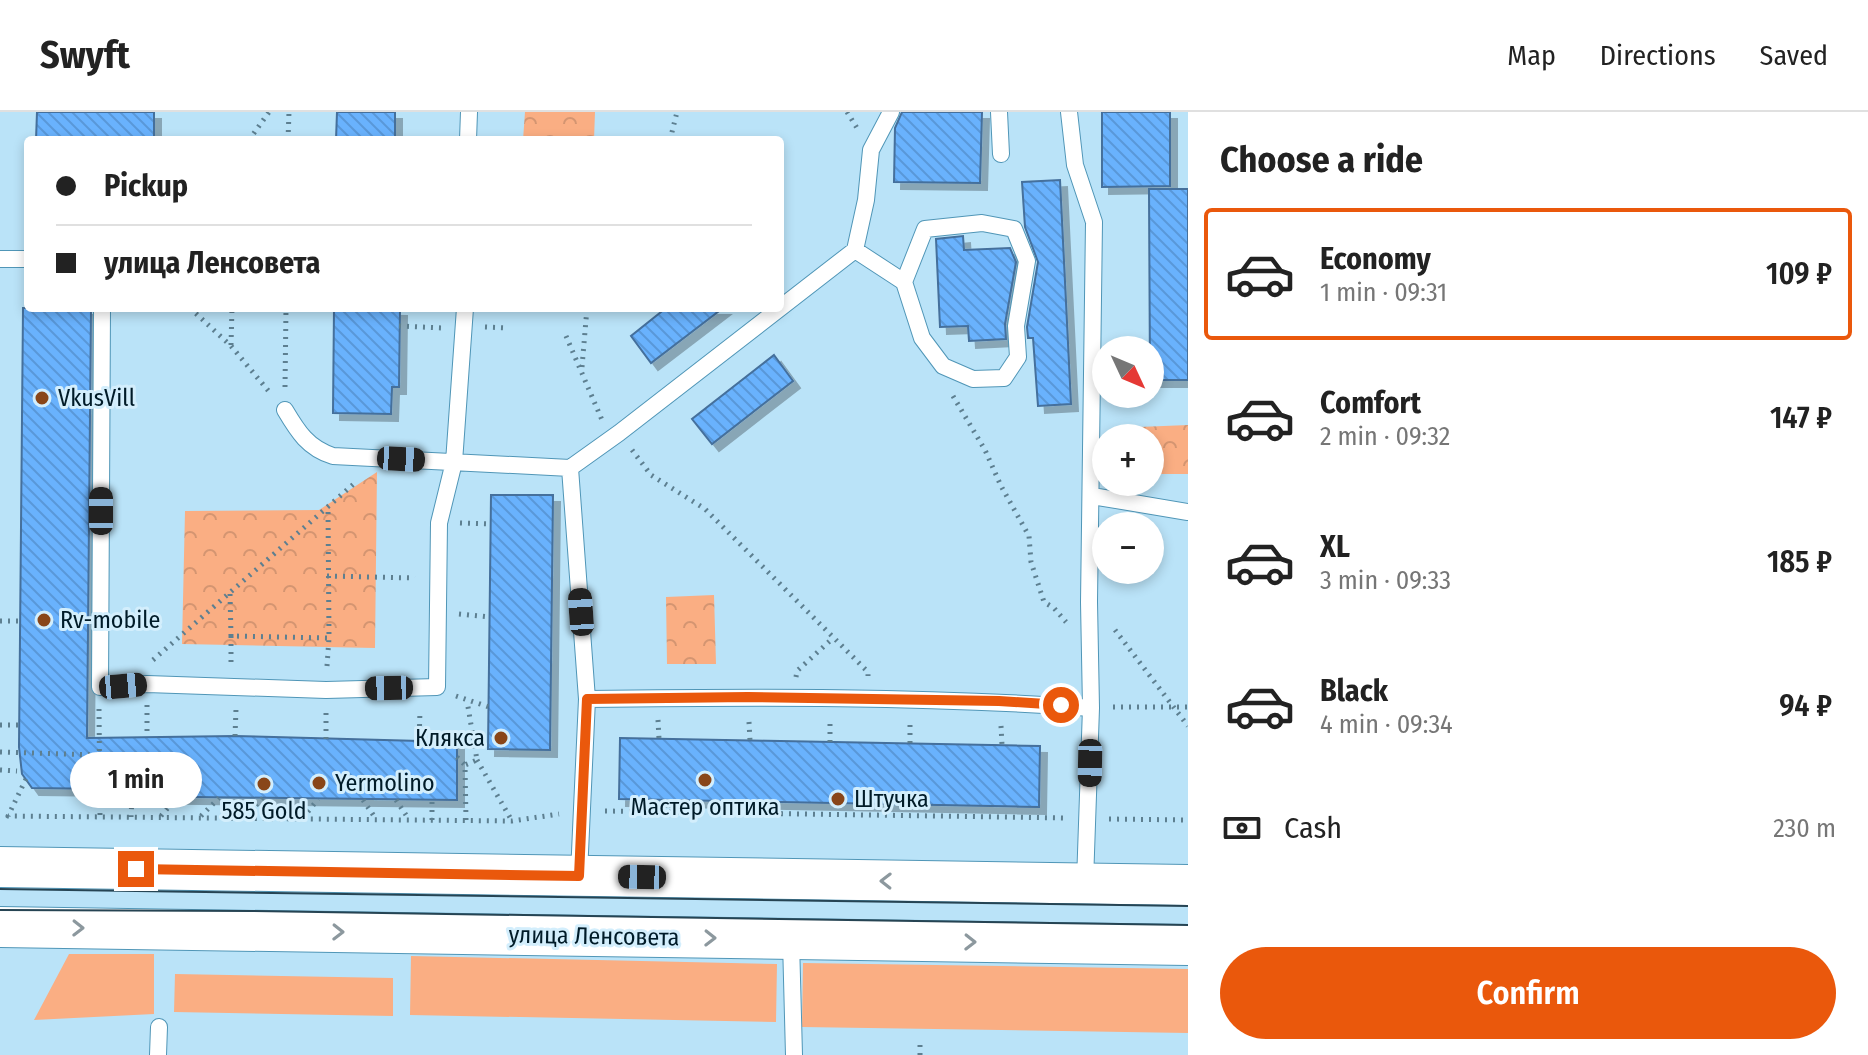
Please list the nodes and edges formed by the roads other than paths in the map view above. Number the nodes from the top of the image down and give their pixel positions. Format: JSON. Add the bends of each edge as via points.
{"nodes":[{"id":1,"x":469,"y":112,"type":"edge"},
{"id":2,"x":891,"y":112,"type":"edge"},
{"id":3,"x":999,"y":112,"type":"edge"},
{"id":4,"x":1069,"y":112,"type":"edge"},
{"id":5,"x":468,"y":136,"type":"edge"},
{"id":6,"x":1001,"y":154,"type":"dead end"},
{"id":7,"x":855,"y":250,"type":"junction"},
{"id":8,"x":0,"y":259,"type":"edge"},
{"id":9,"x":24,"y":259,"type":"edge"},
{"id":10,"x":904,"y":282,"type":"junction"},
{"id":11,"x":784,"y":305,"type":"edge"},
{"id":12,"x":102,"y":312,"type":"edge"},
{"id":13,"x":465,"y":312,"type":"edge"},
{"id":14,"x":775,"y":312,"type":"edge"},
{"id":15,"x":285,"y":410,"type":"road end"},
{"id":16,"x":1093,"y":424,"type":"edge"},
{"id":17,"x":454,"y":462,"type":"junction"},
{"id":18,"x":570,"y":468,"type":"junction"},
{"id":19,"x":1092,"y":496,"type":"joint"},
{"id":20,"x":1188,"y":512,"type":"edge"},
{"id":21,"x":587,"y":699,"type":"junction"},
{"id":22,"x":1091,"y":708,"type":"junction"},
{"id":23,"x":0,"y":867,"type":"edge"},
{"id":24,"x":579,"y":876,"type":"junction"},
{"id":25,"x":1085,"y":883,"type":"junction"},
{"id":26,"x":1188,"y":885,"type":"edge"},
{"id":27,"x":0,"y":927,"type":"edge"},
{"id":28,"x":791,"y":939,"type":"junction"},
{"id":29,"x":1188,"y":945,"type":"edge"},
{"id":30,"x":159,"y":1027,"type":"dead end"},
{"id":31,"x":158,"y":1055,"type":"edge"},
{"id":32,"x":794,"y":1055,"type":"edge"}],
"edges":[{"from":1,"to":5,"type":"lane"},
{"from":2,"to":7,"type":"lane","via":[[871,150]]},
{"from":3,"to":6,"type":"lane"},
{"from":4,"to":16,"type":"lane","via":[[1075,165],[1094,222]]},
{"from":7,"to":10,"type":"lane"},
{"from":7,"to":11,"type":"lane"},
{"from":8,"to":9,"type":"lane"},
{"from":10,"to":10,"type":"lane","via":[[922,338],[943,366],[973,379],[1004,378],[1018,357],[1016,326],[1027,261],[1014,229],[982,223],[925,229]]},
{"from":12,"to":17,"type":"lane","via":[[100,687],[437,687],[439,523]]},
{"from":13,"to":17,"type":"lane"},
{"from":14,"to":18,"type":"lane"},
{"from":15,"to":17,"type":"lane","via":[[304,441],[333,456]]},
{"from":17,"to":18,"type":"lane"},
{"from":18,"to":21,"type":"lane"},
{"from":19,"to":20,"type":"lane"},
{"from":19,"to":22,"type":"lane"},
{"from":21,"to":22,"type":"lane","via":[[999,701]]},
{"from":21,"to":24,"type":"lane"},
{"from":22,"to":25,"type":"lane"},
{"from":23,"to":24,"type":"street"},
{"from":25,"to":24,"type":"street","one_way":true},
{"from":25,"to":26,"type":"street"},
{"from":27,"to":28,"type":"street","name":"улица Ленсовета","one_way":true},
{"from":28,"to":29,"type":"street","name":"улица Ленсовета","one_way":true},
{"from":28,"to":32,"type":"lane"},
{"from":30,"to":31,"type":"lane"}]}
